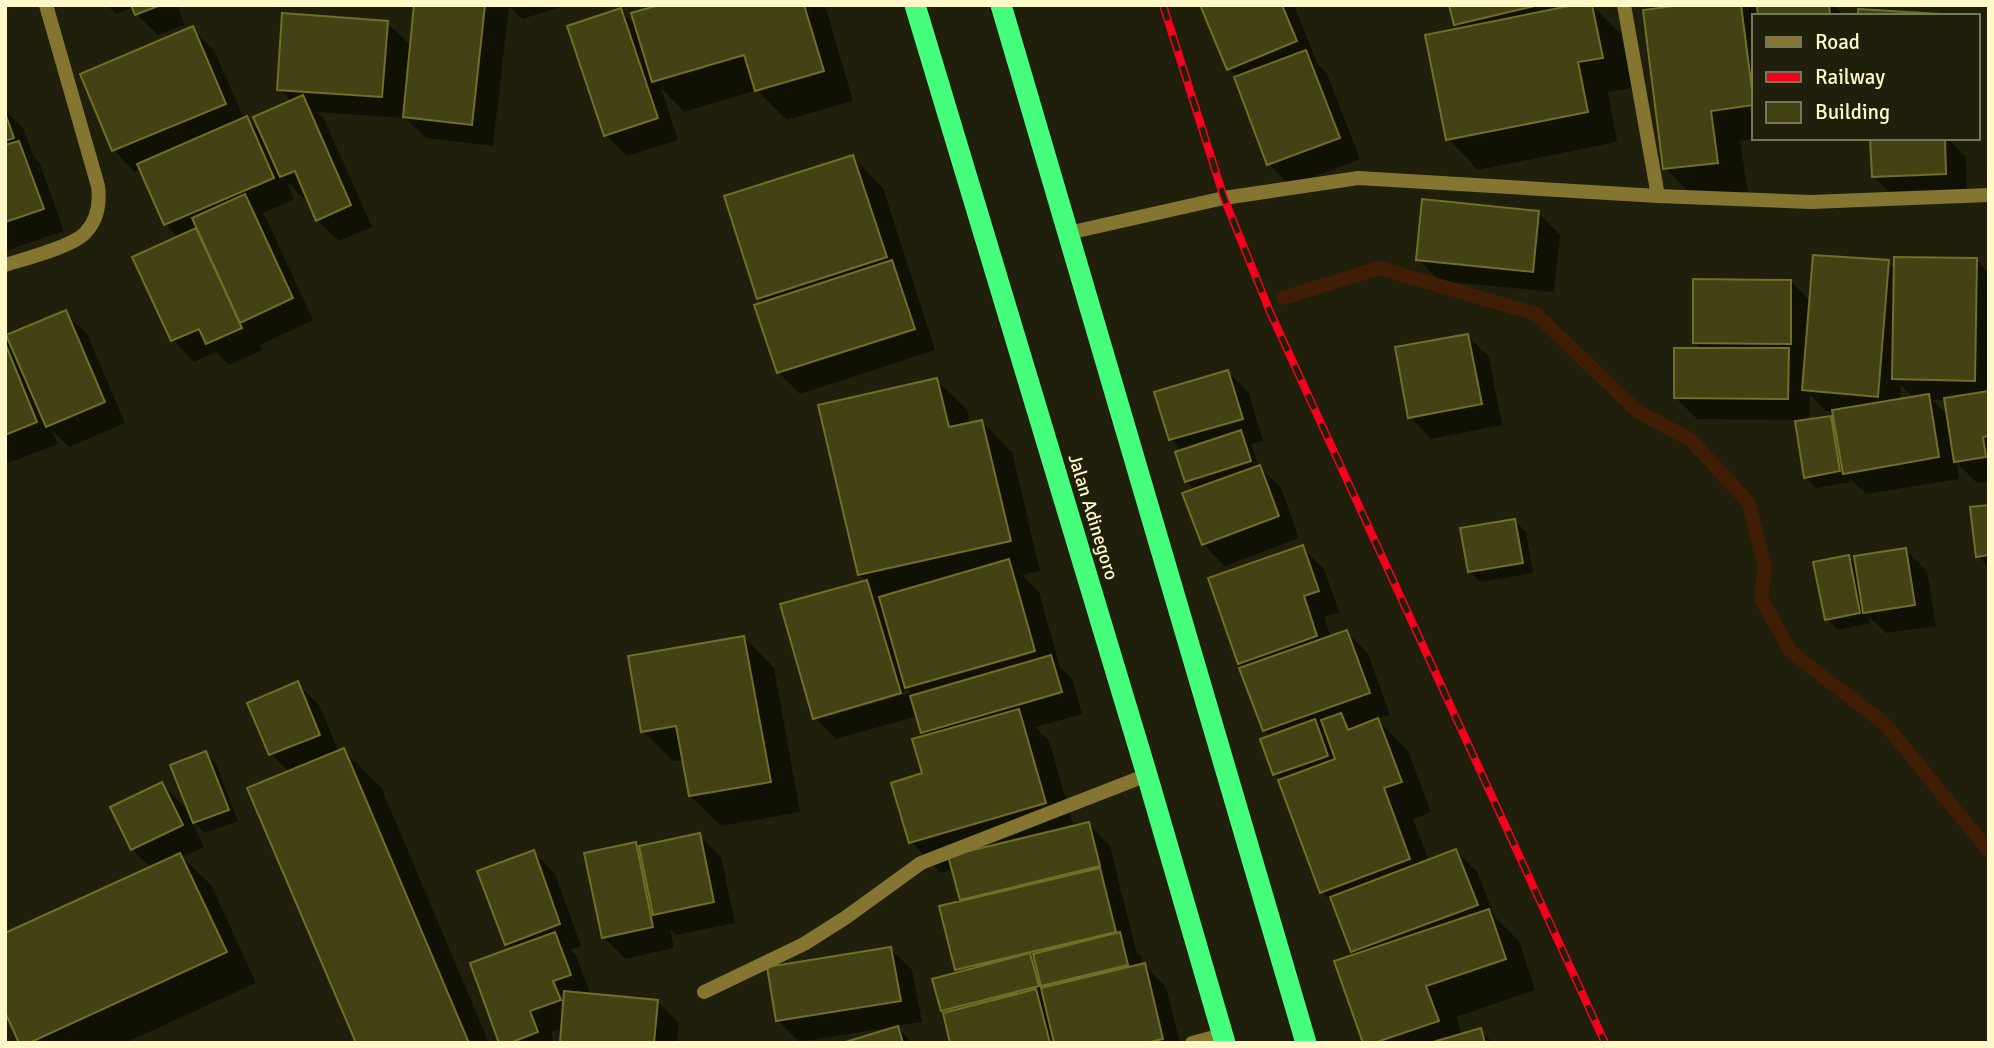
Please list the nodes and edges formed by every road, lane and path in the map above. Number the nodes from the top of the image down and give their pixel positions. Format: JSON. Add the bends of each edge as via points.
{"nodes":[{"id":1,"x":46,"y":5,"type":"edge"},
{"id":2,"x":915,"y":5,"type":"edge"},
{"id":3,"x":1001,"y":5,"type":"edge"},
{"id":4,"x":1624,"y":5,"type":"edge"},
{"id":5,"x":1989,"y":195,"type":"edge"},
{"id":6,"x":1658,"y":196,"type":"junction"},
{"id":7,"x":1068,"y":233,"type":"junction"},
{"id":8,"x":5,"y":265,"type":"edge"},
{"id":9,"x":1147,"y":775,"type":"junction"},
{"id":10,"x":704,"y":992,"type":"dead end"},
{"id":11,"x":1224,"y":1039,"type":"edge"},
{"id":12,"x":1192,"y":1043,"type":"edge"},
{"id":13,"x":1306,"y":1043,"type":"edge"}],
"edges":[{"from":1,"to":8,"type":"street","via":[[100,199],[85,234]]},
{"from":2,"to":9,"type":"highway","name":"Jalan Adinegoro"},
{"from":3,"to":7,"type":"highway"},
{"from":4,"to":6,"type":"street"},
{"from":5,"to":6,"type":"street","via":[[1811,202]]},
{"from":6,"to":7,"type":"street","via":[[1358,178],[1224,198]]},
{"from":7,"to":13,"type":"highway"},
{"from":9,"to":10,"type":"street","via":[[921,863],[804,944]]},
{"from":9,"to":11,"type":"highway","name":"Jalan Adinegoro"},
{"from":11,"to":12,"type":"street"}]}
